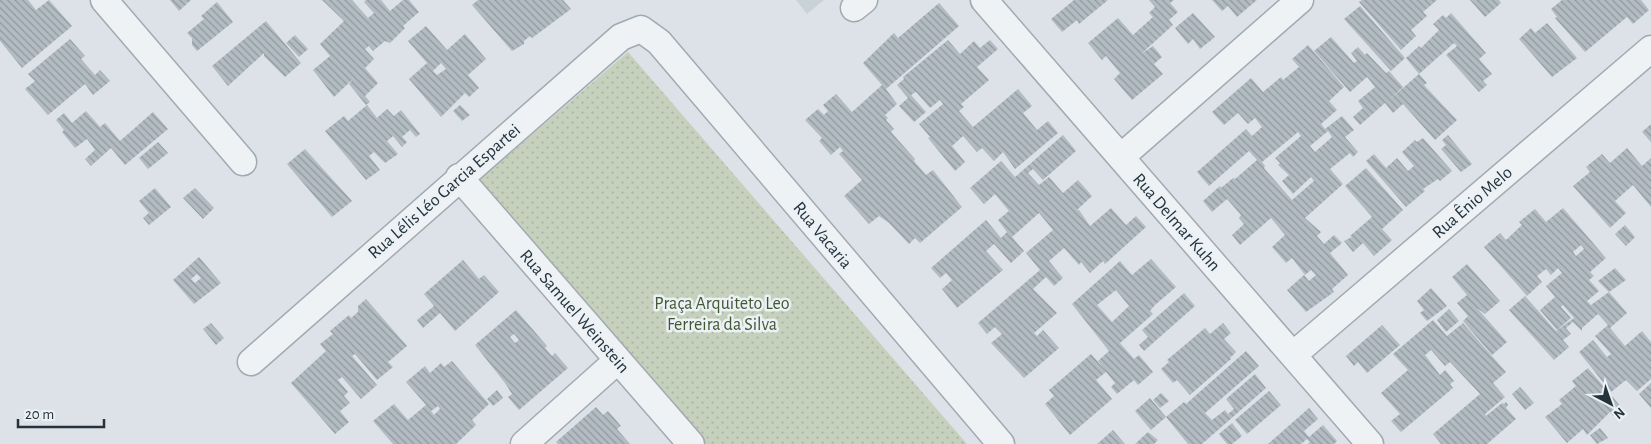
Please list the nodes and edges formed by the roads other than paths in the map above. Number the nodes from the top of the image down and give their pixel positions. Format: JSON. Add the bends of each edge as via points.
{"nodes":[{"id":1,"x":104,"y":0,"type":"edge"},
{"id":2,"x":984,"y":0,"type":"edge"},
{"id":3,"x":1300,"y":0,"type":"edge"},
{"id":4,"x":641,"y":28,"type":"joint"},
{"id":5,"x":1651,"y":49,"type":"edge"},
{"id":6,"x":1121,"y":157,"type":"junction"},
{"id":7,"x":243,"y":162,"type":"dead end"},
{"id":8,"x":459,"y":178,"type":"junction"},
{"id":9,"x":1293,"y":355,"type":"junction"},
{"id":10,"x":618,"y":360,"type":"junction"},
{"id":11,"x":252,"y":362,"type":"dead end"},
{"id":12,"x":524,"y":444,"type":"edge"},
{"id":13,"x":691,"y":444,"type":"edge"},
{"id":14,"x":1001,"y":444,"type":"edge"},
{"id":15,"x":1370,"y":444,"type":"edge"}],
"edges":[{"from":1,"to":7,"type":"street"},
{"from":2,"to":6,"type":"street","name":"Rua Delmar Kuhn"},
{"from":3,"to":6,"type":"street"},
{"from":4,"to":8,"type":"street","name":"Rua Lélis Léo Garcia Espartei","via":[[621,37]]},
{"from":4,"to":14,"type":"street","name":"Rua Vacaria","via":[[659,42]]},
{"from":5,"to":9,"type":"street","name":"Rua Ênio Melo"},
{"from":6,"to":9,"type":"street","name":"Rua Delmar Kuhn"},
{"from":8,"to":10,"type":"street","name":"Rua Samuel Weinstein"},
{"from":8,"to":11,"type":"street","name":"Rua Lélis Léo Garcia Espartei"},
{"from":9,"to":15,"type":"street","name":"Rua Delmar Kuhn"},
{"from":10,"to":12,"type":"street"},
{"from":10,"to":13,"type":"street","name":"Rua Samuel Weinstein"}]}
